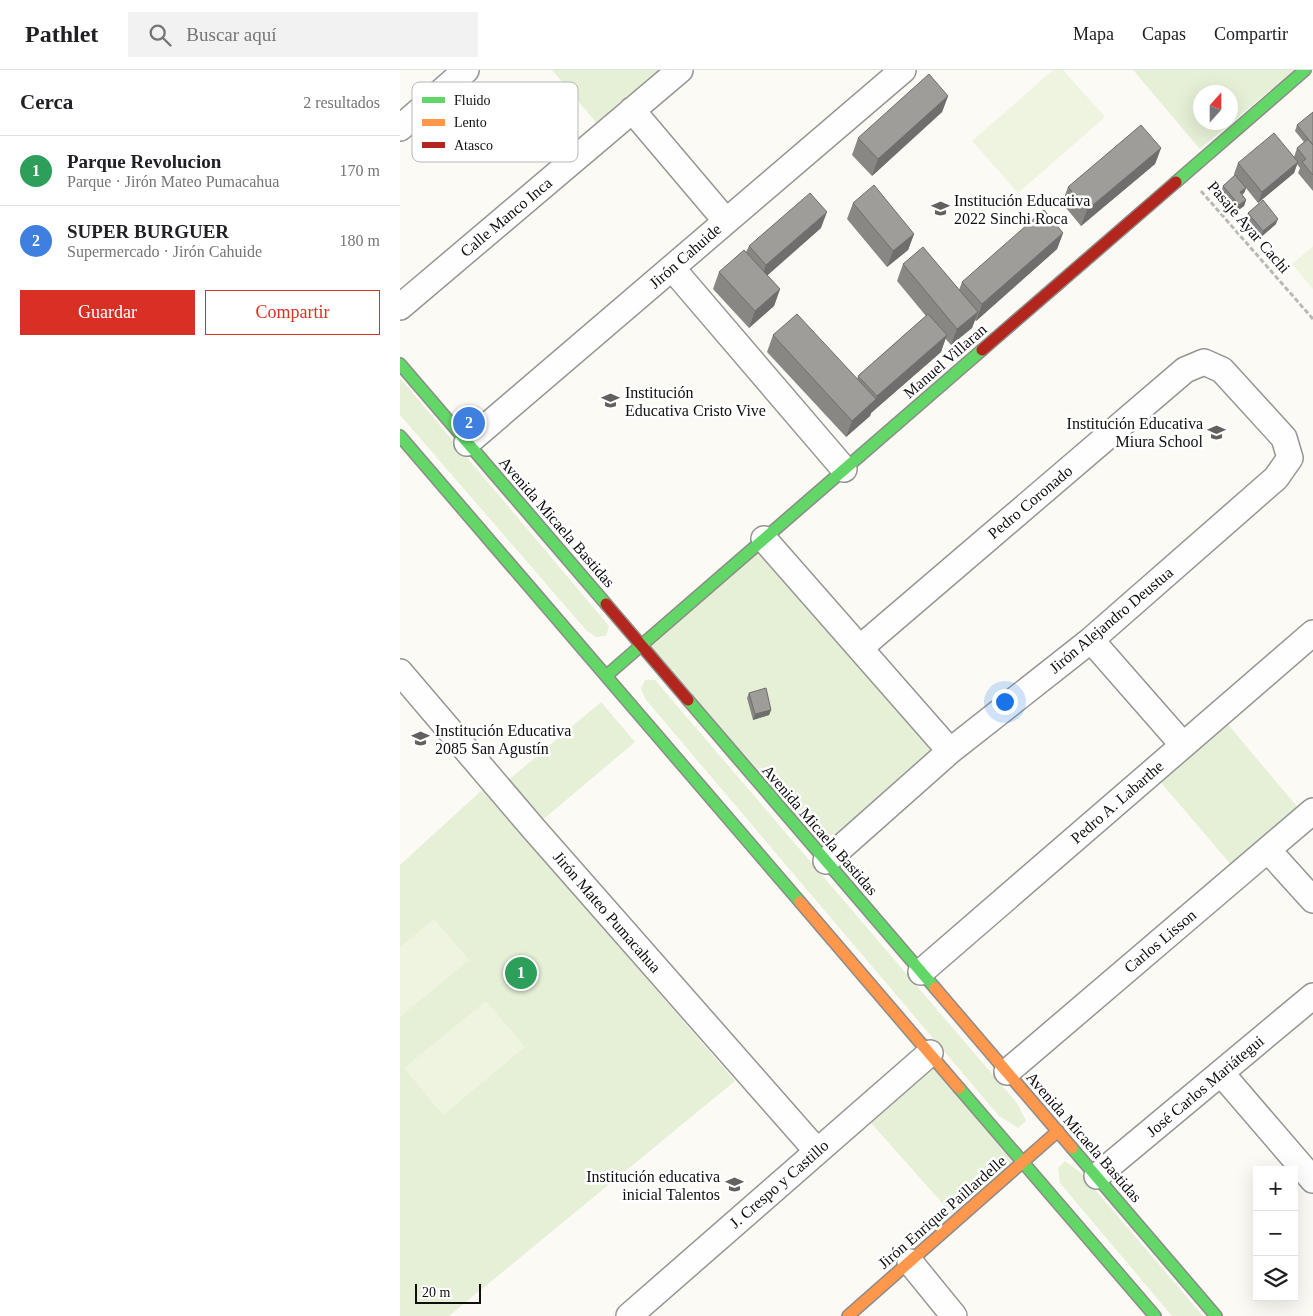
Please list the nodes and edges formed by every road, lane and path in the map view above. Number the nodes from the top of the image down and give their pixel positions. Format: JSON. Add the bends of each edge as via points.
{"nodes":[{"id":1,"x":466,"y":70,"type":"edge"},
{"id":2,"x":680,"y":70,"type":"edge"},
{"id":3,"x":903,"y":70,"type":"edge"},
{"id":4,"x":1305,"y":70,"type":"edge"},
{"id":5,"x":452,"y":82,"type":"edge"},
{"id":6,"x":632,"y":110,"type":"junction"},
{"id":7,"x":412,"y":117,"type":"edge"},
{"id":8,"x":400,"y":128,"type":"edge"},
{"id":9,"x":578,"y":156,"type":"edge"},
{"id":10,"x":571,"y":162,"type":"edge"},
{"id":11,"x":1185,"y":174,"type":"junction"},
{"id":12,"x":726,"y":221,"type":"junction"},
{"id":13,"x":672,"y":268,"type":"junction"},
{"id":14,"x":400,"y":307,"type":"edge"},
{"id":15,"x":1313,"y":318,"type":"edge"},
{"id":16,"x":1204,"y":362,"type":"joint"},
{"id":17,"x":400,"y":364,"type":"edge"},
{"id":18,"x":400,"y":436,"type":"edge"},
{"id":19,"x":467,"y":443,"type":"junction"},
{"id":20,"x":844,"y":469,"type":"junction"},
{"id":21,"x":764,"y":539,"type":"junction"},
{"id":22,"x":1313,"y":633,"type":"edge"},
{"id":23,"x":1091,"y":640,"type":"junction"},
{"id":24,"x":641,"y":645,"type":"junction"},
{"id":25,"x":860,"y":648,"type":"junction"},
{"id":26,"x":400,"y":672,"type":"edge"},
{"id":27,"x":606,"y":676,"type":"junction"},
{"id":28,"x":1183,"y":745,"type":"junction"},
{"id":29,"x":950,"y":751,"type":"junction"},
{"id":30,"x":1313,"y":811,"type":"edge"},
{"id":31,"x":1268,"y":850,"type":"junction"},
{"id":32,"x":826,"y":861,"type":"junction"},
{"id":33,"x":1313,"y":900,"type":"edge"},
{"id":34,"x":920,"y":972,"type":"junction"},
{"id":35,"x":1313,"y":996,"type":"edge"},
{"id":36,"x":930,"y":1053,"type":"junction"},
{"id":37,"x":1007,"y":1072,"type":"junction"},
{"id":38,"x":1221,"y":1073,"type":"junction"},
{"id":39,"x":1058,"y":1132,"type":"junction"},
{"id":40,"x":817,"y":1151,"type":"junction"},
{"id":41,"x":1023,"y":1162,"type":"junction"},
{"id":42,"x":1096,"y":1176,"type":"junction"},
{"id":43,"x":1313,"y":1180,"type":"edge"},
{"id":44,"x":910,"y":1262,"type":"junction"},
{"id":45,"x":629,"y":1316,"type":"edge"},
{"id":46,"x":848,"y":1316,"type":"edge"},
{"id":47,"x":954,"y":1316,"type":"edge"},
{"id":48,"x":1156,"y":1316,"type":"edge"},
{"id":49,"x":1216,"y":1316,"type":"edge"}],
"edges":[{"from":1,"to":5,"type":"street"},
{"from":2,"to":6,"type":"street","name":"Calle Manco Inca"},
{"from":3,"to":12,"type":"street","name":"Jirón Cahuide"},
{"from":4,"to":11,"type":"main road","name":"Manuel Villaran"},
{"from":6,"to":9,"type":"street","name":"Calle Manco Inca"},
{"from":6,"to":12,"type":"street"},
{"from":7,"to":8,"type":"street"},
{"from":10,"to":14,"type":"street","name":"Calle Manco Inca"},
{"from":11,"to":15,"type":"path","name":"Pasaje Ayar Cachi"},
{"from":11,"to":20,"type":"main road","name":"Manuel Villaran"},
{"from":12,"to":13,"type":"street","name":"Jirón Cahuide"},
{"from":13,"to":19,"type":"street","name":"Jirón Cahuide"},
{"from":13,"to":20,"type":"street"},
{"from":16,"to":23,"type":"street","name":"Jirón Alejandro Deustua","via":[[1222,370],[1284,438],[1290,458],[1276,478]]},
{"from":16,"to":25,"type":"street","name":"Pedro Coronado","via":[[1185,370]]},
{"from":17,"to":19,"type":"main road","name":"Avenida Micaela Bastidas"},
{"from":18,"to":27,"type":"main road"},
{"from":19,"to":24,"type":"main road","name":"Avenida Micaela Bastidas"},
{"from":20,"to":21,"type":"main road","name":"Manuel Villaran"},
{"from":21,"to":24,"type":"main road","name":"Manuel Villaran"},
{"from":21,"to":25,"type":"street"},
{"from":22,"to":28,"type":"street","name":"Pedro A. Labarthe"},
{"from":23,"to":28,"type":"street"},
{"from":23,"to":29,"type":"street","name":"Jirón Alejandro Deustua"},
{"from":24,"to":27,"type":"main road","name":"Manuel Villaran"},
{"from":24,"to":32,"type":"main road","name":"Avenida Micaela Bastidas"},
{"from":25,"to":29,"type":"street"},
{"from":26,"to":40,"type":"street","name":"Jirón Mateo Pumacahua"},
{"from":27,"to":36,"type":"main road"},
{"from":28,"to":34,"type":"street","name":"Pedro A. Labarthe"},
{"from":29,"to":32,"type":"street","name":"Jirón Alejandro Deustua"},
{"from":30,"to":31,"type":"street","name":"Carlos Lisson"},
{"from":31,"to":33,"type":"street"},
{"from":31,"to":37,"type":"street","name":"Carlos Lisson"},
{"from":32,"to":34,"type":"main road","name":"Avenida Micaela Bastidas"},
{"from":34,"to":37,"type":"main road","name":"Avenida Micaela Bastidas"},
{"from":35,"to":38,"type":"street","name":"José Carlos Mariátegui"},
{"from":36,"to":40,"type":"street","name":"J. Crespo y Castillo"},
{"from":36,"to":41,"type":"main road"},
{"from":37,"to":39,"type":"main road","name":"Avenida Micaela Bastidas"},
{"from":38,"to":42,"type":"street","name":"José Carlos Mariátegui"},
{"from":38,"to":43,"type":"street"},
{"from":39,"to":41,"type":"main road","name":"Jirón Enrique Paillardelle"},
{"from":39,"to":42,"type":"main road","name":"Avenida Micaela Bastidas"},
{"from":40,"to":45,"type":"street","name":"J. Crespo y Castillo"},
{"from":41,"to":44,"type":"main road","name":"Jirón Enrique Paillardelle"},
{"from":41,"to":48,"type":"main road"},
{"from":42,"to":49,"type":"main road","name":"Avenida Micaela Bastidas"},
{"from":44,"to":46,"type":"main road","name":"Jirón Enrique Paillardelle"},
{"from":44,"to":47,"type":"street"}]}
